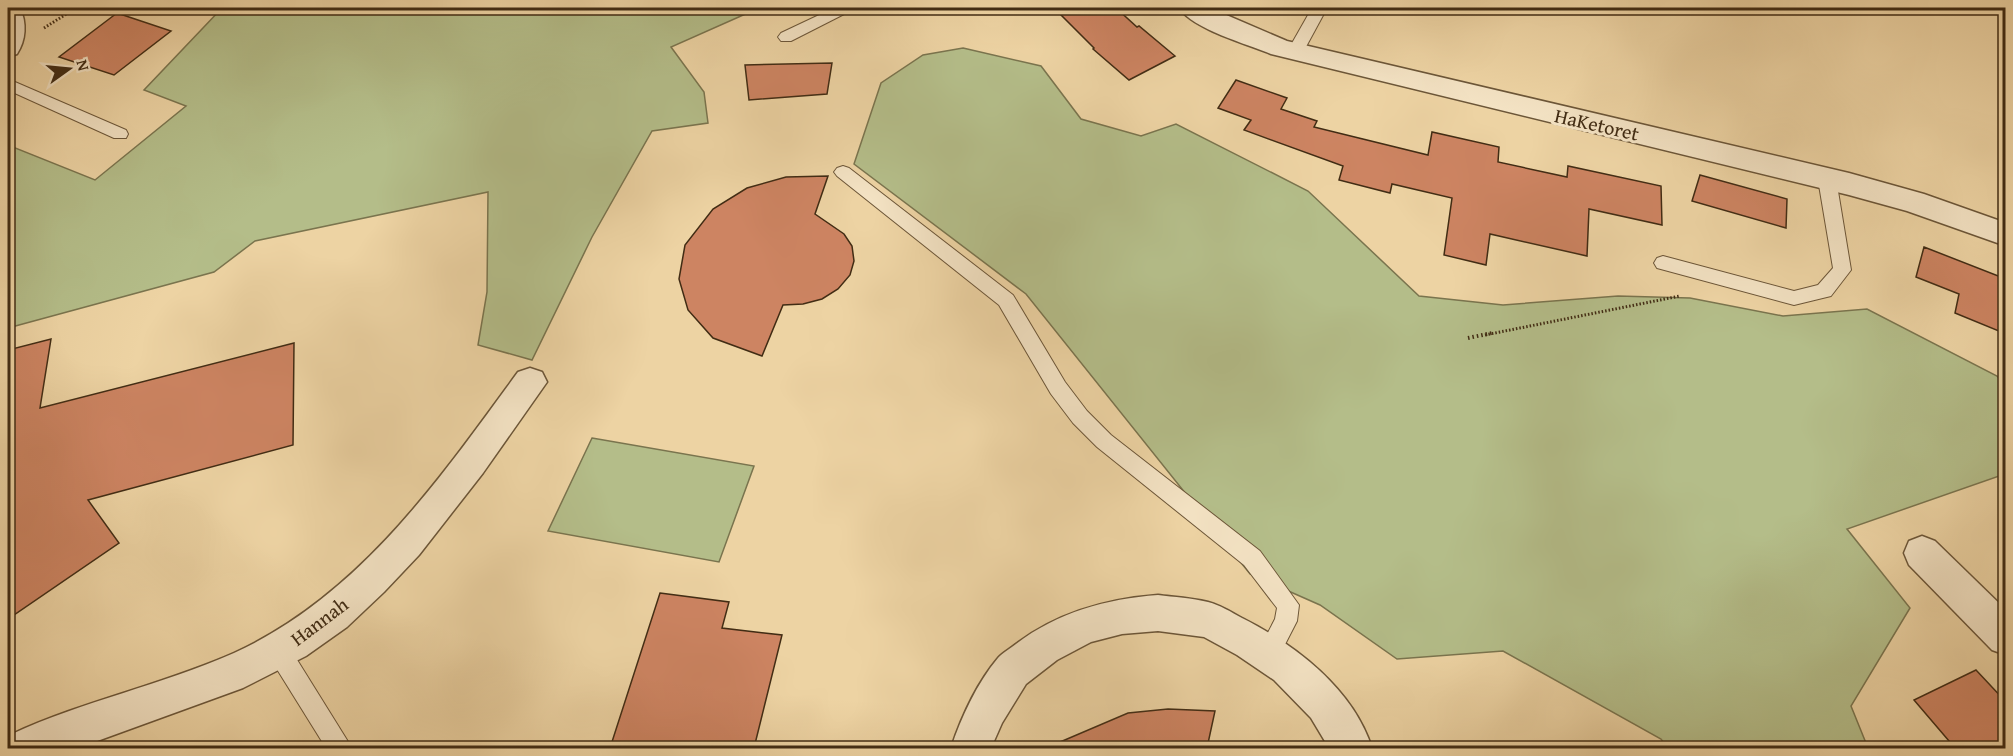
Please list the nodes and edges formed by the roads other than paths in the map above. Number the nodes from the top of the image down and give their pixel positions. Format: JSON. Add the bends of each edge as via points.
{"nodes":[{"id":1,"x":8,"y":8,"type":"edge"},
{"id":2,"x":845,"y":8,"type":"edge"},
{"id":3,"x":1192,"y":8,"type":"edge"},
{"id":4,"x":1319,"y":8,"type":"edge"},
{"id":5,"x":786,"y":38,"type":"dead end"},
{"id":6,"x":8,"y":48,"type":"edge"},
{"id":7,"x":1295,"y":52,"type":"junction"},
{"id":8,"x":8,"y":84,"type":"edge"},
{"id":9,"x":120,"y":134,"type":"dead end"},
{"id":10,"x":843,"y":172,"type":"dead end"},
{"id":11,"x":1827,"y":179,"type":"junction"},
{"id":12,"x":2006,"y":235,"type":"edge"},
{"id":13,"x":1663,"y":263,"type":"dead end"},
{"id":14,"x":530,"y":382,"type":"dead end"},
{"id":15,"x":1922,"y":553,"type":"dead end"},
{"id":16,"x":2006,"y":638,"type":"edge"},
{"id":17,"x":278,"y":650,"type":"junction"},
{"id":18,"x":1268,"y":654,"type":"junction"},
{"id":19,"x":26,"y":748,"type":"edge"},
{"id":20,"x":339,"y":748,"type":"edge"},
{"id":21,"x":971,"y":748,"type":"edge"},
{"id":22,"x":1352,"y":748,"type":"edge"}],
"edges":[{"from":1,"to":6,"type":"street","via":[[13,20]]},
{"from":2,"to":5,"type":"lane"},
{"from":3,"to":7,"type":"street","name":"HaKetoret","via":[[1246,35]]},
{"from":4,"to":7,"type":"lane"},
{"from":7,"to":11,"type":"street","name":"HaKetoret"},
{"from":8,"to":9,"type":"lane"},
{"from":10,"to":18,"type":"lane","via":[[1006,300],[1058,388],[1080,417],[1104,441],[1252,558],[1288,605],[1287,621]]},
{"from":11,"to":12,"type":"street","name":"HaKetoret","via":[[1914,202]]},
{"from":11,"to":13,"type":"lane","via":[[1842,270],[1824,291],[1794,298]]},
{"from":14,"to":17,"type":"street","name":"Hannah","via":[[410,539],[363,587],[308,634]]},
{"from":15,"to":16,"type":"street"},
{"from":17,"to":19,"type":"street","name":"Hannah","via":[[249,665]]},
{"from":17,"to":20,"type":"lane"},
{"from":18,"to":21,"type":"street","via":[[1208,620],[1158,613],[1122,616],[1084,626],[1043,647],[1012,671],[988,709]]},
{"from":18,"to":22,"type":"street","via":[[1288,667],[1325,704]]}]}
